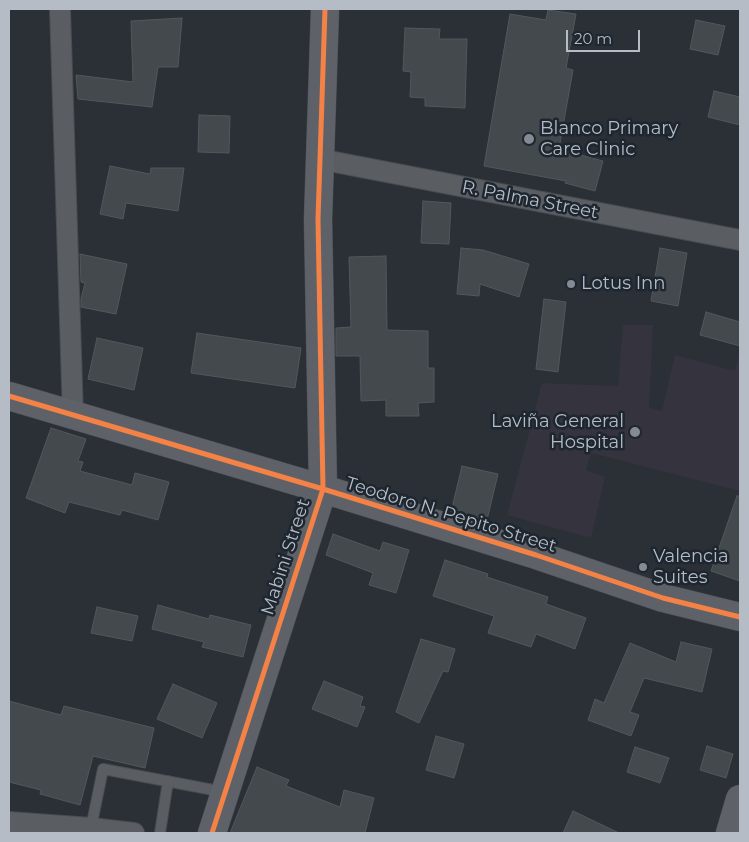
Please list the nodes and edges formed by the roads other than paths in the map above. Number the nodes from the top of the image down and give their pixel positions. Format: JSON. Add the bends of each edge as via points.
{"nodes":[{"id":1,"x":60,"y":9,"type":"edge"},
{"id":2,"x":325,"y":9,"type":"edge"},
{"id":3,"x":319,"y":160,"type":"junction"},
{"id":4,"x":740,"y":240,"type":"edge"},
{"id":5,"x":9,"y":396,"type":"edge"},
{"id":6,"x":73,"y":416,"type":"junction"},
{"id":7,"x":323,"y":489,"type":"junction"},
{"id":8,"x":740,"y":617,"type":"edge"},
{"id":9,"x":168,"y":781,"type":"junction"},
{"id":10,"x":226,"y":792,"type":"junction"},
{"id":11,"x":740,"y":799,"type":"edge"},
{"id":12,"x":9,"y":822,"type":"edge"},
{"id":13,"x":91,"y":828,"type":"junction"},
{"id":14,"x":134,"y":833,"type":"edge"},
{"id":15,"x":160,"y":833,"type":"edge"},
{"id":16,"x":212,"y":833,"type":"edge"},
{"id":17,"x":730,"y":833,"type":"edge"}],
"edges":[{"from":1,"to":6,"type":"street"},
{"from":2,"to":3,"type":"street","name":"Mabini Street"},
{"from":3,"to":4,"type":"street","name":"R. Palma Street"},
{"from":3,"to":7,"type":"street","name":"Mabini Street"},
{"from":5,"to":6,"type":"street","name":"Teodoro N. Pepito Street"},
{"from":6,"to":7,"type":"street","name":"Teodoro N. Pepito Street"},
{"from":7,"to":8,"type":"street","name":"Teodoro N. Pepito Street","via":[[663,598]]},
{"from":7,"to":10,"type":"street","name":"Mabini Street"},
{"from":9,"to":10,"type":"lane"},
{"from":9,"to":13,"type":"lane","via":[[103,769]]},
{"from":9,"to":15,"type":"lane"},
{"from":10,"to":16,"type":"street","name":"Mabini Street"},
{"from":11,"to":17,"type":"street"},
{"from":12,"to":13,"type":"street"},
{"from":13,"to":14,"type":"street"}]}
